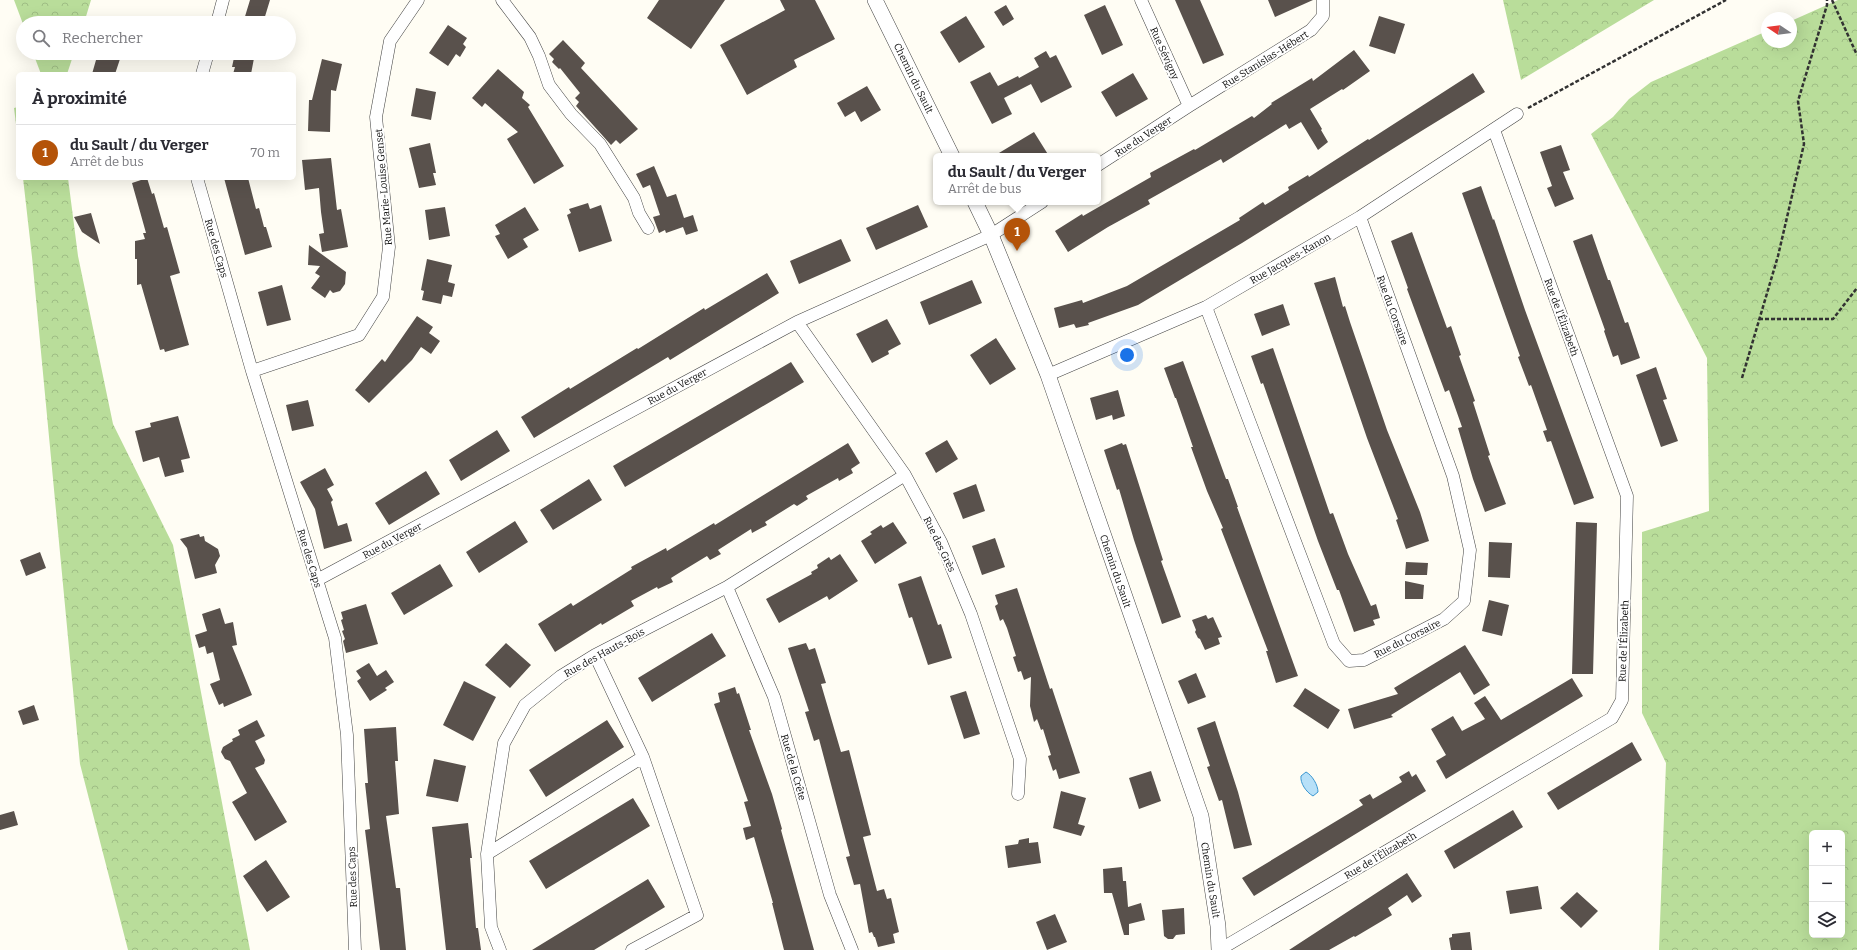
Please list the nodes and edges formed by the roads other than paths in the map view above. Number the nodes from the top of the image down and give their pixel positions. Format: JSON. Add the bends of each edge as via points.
{"nodes":[{"id":1,"x":223,"y":0,"type":"edge"},
{"id":2,"x":418,"y":0,"type":"edge"},
{"id":3,"x":502,"y":0,"type":"edge"},
{"id":4,"x":875,"y":0,"type":"edge"},
{"id":5,"x":1141,"y":0,"type":"edge"},
{"id":6,"x":1323,"y":0,"type":"edge"},
{"id":7,"x":219,"y":16,"type":"edge"},
{"id":8,"x":206,"y":60,"type":"edge"},
{"id":9,"x":203,"y":72,"type":"edge"},
{"id":10,"x":1189,"y":106,"type":"junction"},
{"id":11,"x":1517,"y":114,"type":"road end"},
{"id":12,"x":1494,"y":130,"type":"junction"},
{"id":13,"x":951,"y":153,"type":"edge"},
{"id":14,"x":1101,"y":163,"type":"edge"},
{"id":15,"x":198,"y":180,"type":"edge"},
{"id":16,"x":976,"y":205,"type":"edge"},
{"id":17,"x":1037,"y":205,"type":"edge"},
{"id":18,"x":1360,"y":216,"type":"junction"},
{"id":19,"x":648,"y":228,"type":"dead end"},
{"id":20,"x":991,"y":235,"type":"junction"},
{"id":21,"x":1206,"y":307,"type":"junction"},
{"id":22,"x":797,"y":322,"type":"junction"},
{"id":23,"x":252,"y":371,"type":"junction"},
{"id":24,"x":1048,"y":375,"type":"junction"},
{"id":25,"x":905,"y":475,"type":"junction"},
{"id":26,"x":317,"y":580,"type":"junction"},
{"id":27,"x":727,"y":587,"type":"junction"},
{"id":28,"x":595,"y":655,"type":"junction"},
{"id":29,"x":643,"y":757,"type":"junction"},
{"id":30,"x":1018,"y":794,"type":"dead end"},
{"id":31,"x":487,"y":854,"type":"junction"},
{"id":32,"x":355,"y":950,"type":"edge"},
{"id":33,"x":500,"y":950,"type":"edge"},
{"id":34,"x":632,"y":950,"type":"edge"},
{"id":35,"x":852,"y":950,"type":"edge"},
{"id":36,"x":1219,"y":950,"type":"edge"}],
"edges":[{"from":1,"to":7,"type":"street"},
{"from":2,"to":23,"type":"street","name":"Rue Marie-Louise Genset","via":[[390,41],[376,117],[389,247],[383,297],[359,335]]},
{"from":3,"to":19,"type":"street","via":[[530,37],[549,85],[571,114],[600,144],[634,198]]},
{"from":4,"to":13,"type":"street","name":"Chemin du Sault"},
{"from":5,"to":10,"type":"street","name":"Rue Sévigny"},
{"from":6,"to":10,"type":"street","name":"Rue Stanislas-Hébert","via":[[1323,16],[1311,30]]},
{"from":8,"to":9,"type":"street"},
{"from":10,"to":14,"type":"street","name":"Rue du Verger"},
{"from":11,"to":12,"type":"street","name":"Rue Jacques-Kanon"},
{"from":12,"to":18,"type":"street","name":"Rue Jacques-Kanon"},
{"from":12,"to":36,"type":"street","name":"Rue de l'Élizabeth","via":[[1627,496],[1622,700],[1612,718]]},
{"from":15,"to":23,"type":"street","name":"Rue des Caps"},
{"from":16,"to":20,"type":"street","name":"Chemin du Sault"},
{"from":17,"to":20,"type":"street","name":"Rue du Verger"},
{"from":18,"to":21,"type":"street","name":"Rue Jacques-Kanon"},
{"from":18,"to":21,"type":"street","name":"Rue du Corsaire","via":[[1453,476],[1470,550],[1464,601],[1444,619],[1364,660],[1349,661],[1334,644]]},
{"from":20,"to":22,"type":"street","name":"Rue du Verger"},
{"from":20,"to":24,"type":"street","name":"Chemin du Sault"},
{"from":21,"to":24,"type":"street","name":"Rue Jacques-Kanon"},
{"from":22,"to":25,"type":"street","name":"Rue des Grès"},
{"from":22,"to":26,"type":"street","name":"Rue du Verger"},
{"from":23,"to":26,"type":"street","name":"Rue des Caps"},
{"from":24,"to":36,"type":"street","name":"Chemin du Sault","via":[[1201,816],[1218,926]]},
{"from":25,"to":27,"type":"street","name":"Rue des Hauts-Bois"},
{"from":25,"to":30,"type":"street","name":"Rue des Grès","via":[[941,542],[971,614],[1020,760]]},
{"from":26,"to":32,"type":"street","name":"Rue des Caps","via":[[335,638],[347,735]]},
{"from":27,"to":28,"type":"street","name":"Rue des Hauts-Bois"},
{"from":27,"to":35,"type":"street","name":"Rue de la Crête","via":[[774,697],[830,895]]},
{"from":28,"to":29,"type":"street"},
{"from":28,"to":31,"type":"street","name":"Rue des Hauts-Bois","via":[[561,676],[525,705],[511,730],[504,743]]},
{"from":29,"to":31,"type":"street"},
{"from":29,"to":34,"type":"street","via":[[697,915]]},
{"from":31,"to":33,"type":"street","name":"Rue des Hauts-Bois","via":[[491,927]]}]}
